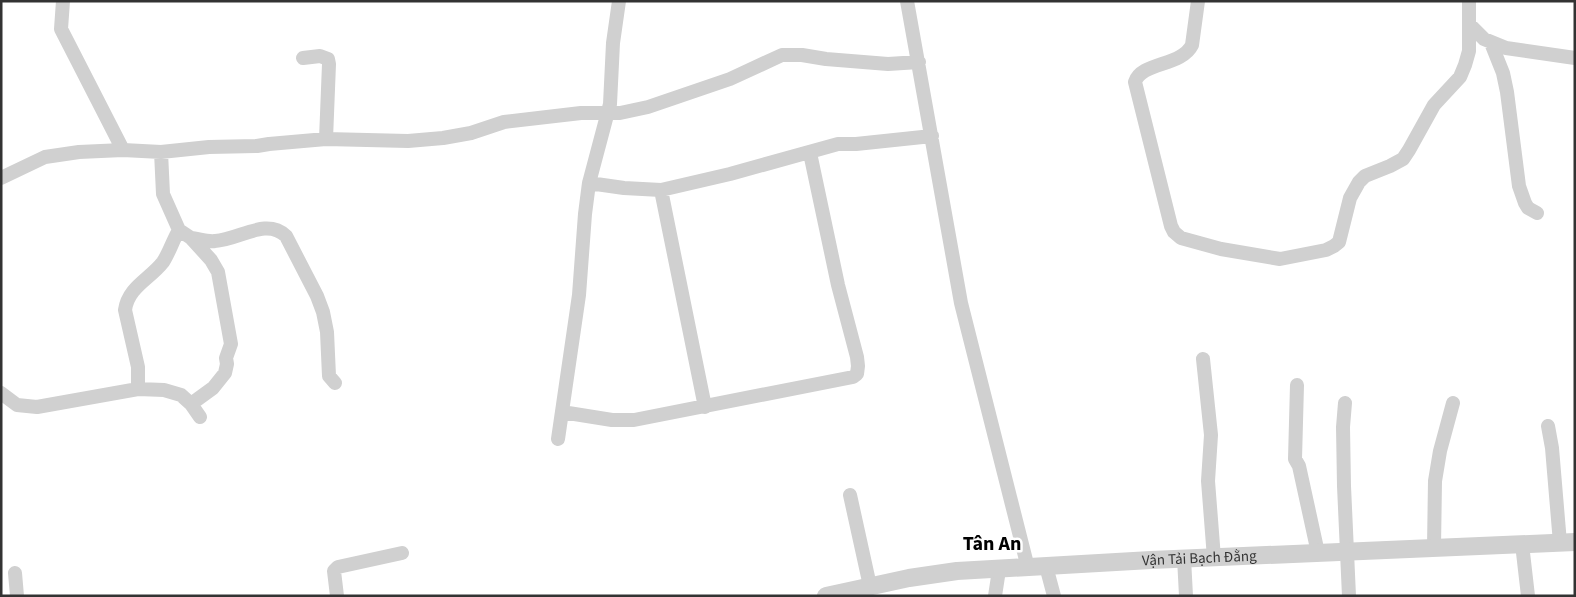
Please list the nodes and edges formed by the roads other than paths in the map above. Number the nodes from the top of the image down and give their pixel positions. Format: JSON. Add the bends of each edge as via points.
{"nodes":[{"id":1,"x":63,"y":1,"type":"edge"},
{"id":2,"x":619,"y":1,"type":"edge"},
{"id":3,"x":907,"y":1,"type":"edge"},
{"id":4,"x":1198,"y":1,"type":"edge"},
{"id":5,"x":1469,"y":1,"type":"edge"},
{"id":6,"x":1470,"y":25,"type":"junction"},
{"id":7,"x":1491,"y":43,"type":"junction"},
{"id":8,"x":303,"y":58,"type":"dead end"},
{"id":9,"x":1575,"y":58,"type":"edge"},
{"id":10,"x":919,"y":62,"type":"junction"},
{"id":11,"x":608,"y":112,"type":"junction"},
{"id":12,"x":932,"y":136,"type":"junction"},
{"id":13,"x":326,"y":139,"type":"junction"},
{"id":14,"x":123,"y":150,"type":"junction"},
{"id":15,"x":161,"y":152,"type":"junction"},
{"id":16,"x":810,"y":153,"type":"junction"},
{"id":17,"x":1,"y":178,"type":"edge"},
{"id":18,"x":590,"y":183,"type":"junction"},
{"id":19,"x":661,"y":190,"type":"junction"},
{"id":20,"x":1537,"y":213,"type":"dead end"},
{"id":21,"x":178,"y":230,"type":"junction"},
{"id":22,"x":192,"y":238,"type":"junction"},
{"id":23,"x":1203,"y":359,"type":"dead end"},
{"id":24,"x":335,"y":383,"type":"dead end"},
{"id":25,"x":1296,"y":385,"type":"dead end"},
{"id":26,"x":138,"y":389,"type":"junction"},
{"id":27,"x":1,"y":393,"type":"edge"},
{"id":28,"x":1345,"y":403,"type":"dead end"},
{"id":29,"x":1453,"y":403,"type":"dead end"},
{"id":30,"x":191,"y":404,"type":"junction"},
{"id":31,"x":705,"y":407,"type":"junction"},
{"id":32,"x":562,"y":412,"type":"junction"},
{"id":33,"x":200,"y":417,"type":"dead end"},
{"id":34,"x":1548,"y":426,"type":"dead end"},
{"id":35,"x":558,"y":440,"type":"dead end"},
{"id":36,"x":850,"y":495,"type":"dead end"},
{"id":37,"x":1567,"y":542,"type":"edge"},
{"id":38,"x":1522,"y":544,"type":"junction"},
{"id":39,"x":1434,"y":547,"type":"junction"},
{"id":40,"x":1347,"y":552,"type":"junction"},
{"id":41,"x":402,"y":553,"type":"dead end"},
{"id":42,"x":1318,"y":553,"type":"junction"},
{"id":43,"x":1184,"y":558,"type":"junction"},
{"id":44,"x":1214,"y":558,"type":"junction"},
{"id":45,"x":1046,"y":566,"type":"junction"},
{"id":46,"x":1028,"y":568,"type":"junction"},
{"id":47,"x":999,"y":570,"type":"junction"},
{"id":48,"x":15,"y":573,"type":"dead end"},
{"id":49,"x":876,"y":589,"type":"edge"},
{"id":50,"x":17,"y":596,"type":"edge"},
{"id":51,"x":338,"y":596,"type":"edge"},
{"id":52,"x":826,"y":596,"type":"edge"},
{"id":53,"x":995,"y":596,"type":"edge"},
{"id":54,"x":1054,"y":596,"type":"edge"},
{"id":55,"x":1186,"y":596,"type":"edge"},
{"id":56,"x":1349,"y":596,"type":"edge"},
{"id":57,"x":1528,"y":596,"type":"edge"}],
"edges":[{"from":1,"to":14,"type":"street","via":[[61,29]]},
{"from":2,"to":11,"type":"street"},
{"from":3,"to":10,"type":"street"},
{"from":4,"to":6,"type":"street","via":[[1189,52],[1136,79],[1171,226],[1181,238],[1280,259],[1326,250],[1339,242],[1350,198],[1359,182],[1364,176],[1403,159],[1434,105],[1460,77],[1469,51]]},
{"from":5,"to":6,"type":"street"},
{"from":6,"to":7,"type":"street"},
{"from":7,"to":9,"type":"street"},
{"from":7,"to":20,"type":"street","via":[[1507,92],[1521,192],[1528,208]]},
{"from":8,"to":13,"type":"street","via":[[320,56],[328,60]]},
{"from":10,"to":11,"type":"street","via":[[888,64],[782,54],[730,79],[648,107]]},
{"from":10,"to":12,"type":"street"},
{"from":11,"to":13,"type":"street","via":[[504,122],[443,138],[408,141]]},
{"from":11,"to":18,"type":"street"},
{"from":12,"to":16,"type":"street","via":[[838,144]]},
{"from":12,"to":46,"type":"street","via":[[961,303]]},
{"from":13,"to":15,"type":"street"},
{"from":14,"to":15,"type":"street"},
{"from":14,"to":17,"type":"street","via":[[45,157]]},
{"from":15,"to":21,"type":"street","via":[[163,194]]},
{"from":16,"to":19,"type":"street"},
{"from":16,"to":31,"type":"street","via":[[857,356],[857,374]]},
{"from":18,"to":19,"type":"street"},
{"from":18,"to":32,"type":"street","via":[[579,295]]},
{"from":19,"to":31,"type":"street"},
{"from":21,"to":22,"type":"street"},
{"from":21,"to":26,"type":"street","via":[[162,262],[126,302],[138,368]]},
{"from":22,"to":24,"type":"street","via":[[214,241],[268,228],[280,230],[286,236],[323,312],[327,332],[327,366]]},
{"from":22,"to":30,"type":"street","via":[[218,272],[231,344],[225,373],[213,388]]},
{"from":23,"to":44,"type":"street","via":[[1211,435],[1208,481]]},
{"from":25,"to":42,"type":"street","via":[[1295,459]]},
{"from":26,"to":27,"type":"street","via":[[37,407],[18,405]]},
{"from":26,"to":30,"type":"street","via":[[172,392]]},
{"from":28,"to":40,"type":"street"},
{"from":29,"to":39,"type":"street","via":[[1435,481]]},
{"from":30,"to":33,"type":"street"},
{"from":31,"to":32,"type":"street","via":[[634,420]]},
{"from":32,"to":35,"type":"street"},
{"from":34,"to":37,"type":"street"},
{"from":36,"to":49,"type":"street"},
{"from":37,"to":38,"type":"street","name":"Vận Tải Bạch Đằng"},
{"from":38,"to":39,"type":"street","name":"Vận Tải Bạch Đằng"},
{"from":38,"to":57,"type":"street"},
{"from":39,"to":40,"type":"street","name":"Vận Tải Bạch Đằng"},
{"from":40,"to":42,"type":"street","name":"Vận Tải Bạch Đằng"},
{"from":40,"to":56,"type":"street"},
{"from":41,"to":51,"type":"street","via":[[338,568],[334,571]]},
{"from":42,"to":44,"type":"street","name":"Vận Tải Bạch Đằng"},
{"from":43,"to":44,"type":"street","name":"Vận Tải Bạch Đằng"},
{"from":43,"to":45,"type":"street","name":"Vận Tải Bạch Đằng"},
{"from":43,"to":55,"type":"street"},
{"from":45,"to":46,"type":"street","name":"Vận Tải Bạch Đằng"},
{"from":45,"to":54,"type":"street"},
{"from":46,"to":47,"type":"street","name":"Vận Tải Bạch Đằng"},
{"from":47,"to":49,"type":"street","name":"Vận Tải Bạch Đằng","via":[[957,571]]},
{"from":47,"to":53,"type":"street"},
{"from":48,"to":50,"type":"street"},
{"from":49,"to":52,"type":"street","name":"Vận Tải Bạch Đằng"}]}
